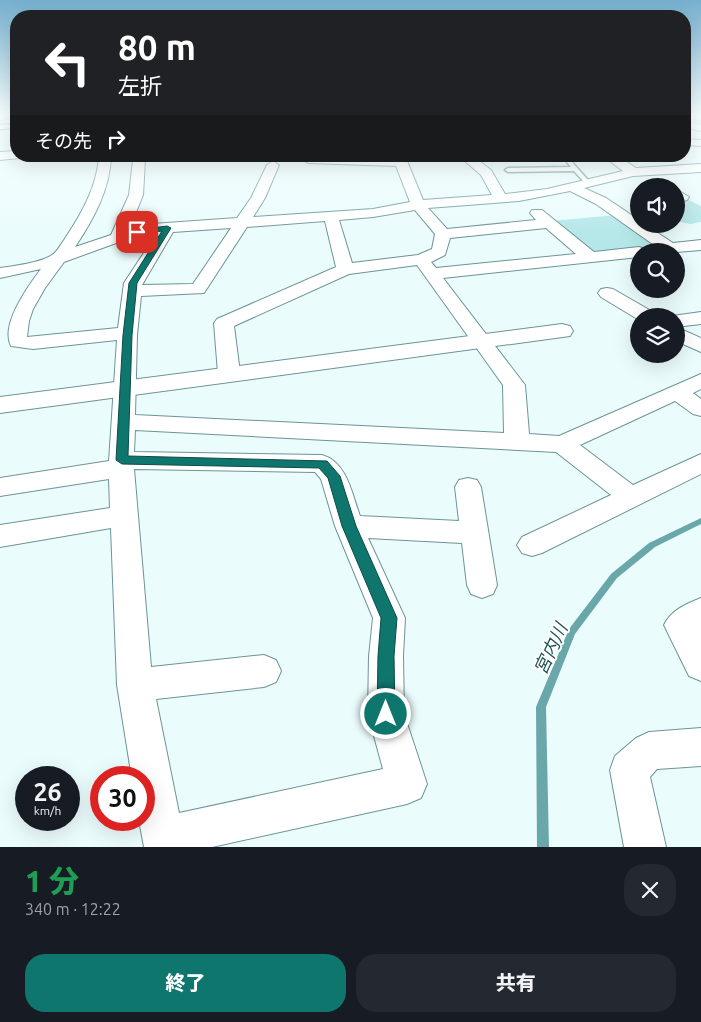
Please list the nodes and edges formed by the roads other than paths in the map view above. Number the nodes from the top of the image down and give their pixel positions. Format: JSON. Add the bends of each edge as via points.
{"nodes":[{"id":1,"x":104,"y":162,"type":"edge"},
{"id":2,"x":139,"y":162,"type":"edge"},
{"id":3,"x":401,"y":162,"type":"edge"},
{"id":4,"x":472,"y":162,"type":"edge"},
{"id":5,"x":620,"y":162,"type":"edge"},
{"id":6,"x":273,"y":165,"type":"dead end"},
{"id":7,"x":701,"y":168,"type":"edge"},
{"id":8,"x":508,"y":170,"type":"dead end"},
{"id":9,"x":636,"y":171,"type":"junction"},
{"id":10,"x":650,"y":178,"type":"edge"},
{"id":11,"x":586,"y":182,"type":"junction"},
{"id":12,"x":571,"y":187,"type":"junction"},
{"id":13,"x":519,"y":197,"type":"junction"},
{"id":14,"x":501,"y":199,"type":"junction"},
{"id":15,"x":418,"y":205,"type":"junction"},
{"id":16,"x":630,"y":209,"type":"edge"},
{"id":17,"x":616,"y":212,"type":"junction"},
{"id":18,"x":331,"y":216,"type":"junction"},
{"id":19,"x":241,"y":223,"type":"junction"},
{"id":20,"x":548,"y":223,"type":"junction"},
{"id":21,"x":167,"y":228,"type":"junction"},
{"id":22,"x":443,"y":234,"type":"junction"},
{"id":23,"x":118,"y":236,"type":"junction"},
{"id":24,"x":662,"y":243,"type":"edge"},
{"id":25,"x":701,"y":245,"type":"edge"},
{"id":26,"x":685,"y":246,"type":"edge"},
{"id":27,"x":630,"y":252,"type":"edge"},
{"id":28,"x":590,"y":257,"type":"junction"},
{"id":29,"x":58,"y":259,"type":"junction"},
{"id":30,"x":426,"y":267,"type":"junction"},
{"id":31,"x":345,"y":269,"type":"junction"},
{"id":32,"x":0,"y":273,"type":"edge"},
{"id":33,"x":132,"y":291,"type":"junction"},
{"id":34,"x":607,"y":293,"type":"dead end"},
{"id":35,"x":632,"y":308,"type":"edge"},
{"id":36,"x":701,"y":318,"type":"edge"},
{"id":37,"x":685,"y":320,"type":"edge"},
{"id":38,"x":562,"y":330,"type":"dead end"},
{"id":39,"x":128,"y":335,"type":"junction"},
{"id":40,"x":685,"y":338,"type":"edge"},
{"id":41,"x":482,"y":341,"type":"junction"},
{"id":42,"x":9,"y":345,"type":"edge"},
{"id":43,"x":701,"y":346,"type":"edge"},
{"id":44,"x":229,"y":373,"type":"junction"},
{"id":45,"x":701,"y":381,"type":"edge"},
{"id":46,"x":125,"y":388,"type":"junction"},
{"id":47,"x":676,"y":392,"type":"junction"},
{"id":48,"x":0,"y":405,"type":"edge"},
{"id":49,"x":701,"y":408,"type":"edge"},
{"id":50,"x":124,"y":422,"type":"junction"},
{"id":51,"x":517,"y":441,"type":"junction"},
{"id":52,"x":562,"y":444,"type":"junction"},
{"id":53,"x":701,"y":463,"type":"edge"},
{"id":54,"x":122,"y":464,"type":"junction"},
{"id":55,"x":0,"y":487,"type":"edge"},
{"id":56,"x":468,"y":487,"type":"dead end"},
{"id":57,"x":631,"y":497,"type":"junction"},
{"id":58,"x":124,"y":516,"type":"junction"},
{"id":59,"x":349,"y":526,"type":"junction"},
{"id":60,"x":475,"y":533,"type":"junction"},
{"id":61,"x":0,"y":536,"type":"edge"},
{"id":62,"x":532,"y":544,"type":"dead end"},
{"id":63,"x":482,"y":584,"type":"dead end"},
{"id":64,"x":701,"y":612,"type":"edge"},
{"id":65,"x":701,"y":665,"type":"edge"},
{"id":66,"x":264,"y":671,"type":"dead end"},
{"id":67,"x":134,"y":685,"type":"junction"},
{"id":68,"x":701,"y":746,"type":"edge"},
{"id":69,"x":164,"y":842,"type":"edge"},
{"id":70,"x":645,"y":847,"type":"edge"}],
"edges":[{"from":1,"to":29,"type":"street","via":[[96,197]]},
{"from":2,"to":23,"type":"street","via":[[136,193],[129,217]]},
{"from":3,"to":15,"type":"street"},
{"from":4,"to":14,"type":"street","via":[[486,173]]},
{"from":5,"to":9,"type":"street"},
{"from":6,"to":19,"type":"street","via":[[258,198]]},
{"from":7,"to":9,"type":"street"},
{"from":8,"to":11,"type":"lane","via":[[572,165]]},
{"from":9,"to":10,"type":"street"},
{"from":9,"to":11,"type":"street"},
{"from":11,"to":12,"type":"street"},
{"from":12,"to":13,"type":"street"},
{"from":12,"to":17,"type":"street"},
{"from":13,"to":14,"type":"street"},
{"from":13,"to":20,"type":"street"},
{"from":14,"to":15,"type":"street"},
{"from":15,"to":18,"type":"street"},
{"from":15,"to":22,"type":"street"},
{"from":16,"to":17,"type":"street"},
{"from":17,"to":24,"type":"street"},
{"from":18,"to":19,"type":"street"},
{"from":18,"to":31,"type":"street"},
{"from":19,"to":21,"type":"street"},
{"from":19,"to":33,"type":"street","via":[[198,289]]},
{"from":20,"to":22,"type":"street"},
{"from":20,"to":28,"type":"street"},
{"from":21,"to":23,"type":"street"},
{"from":21,"to":33,"type":"street","via":[[133,283]]},
{"from":22,"to":30,"type":"street","via":[[439,252]]},
{"from":23,"to":29,"type":"street"},
{"from":25,"to":26,"type":"street"},
{"from":27,"to":28,"type":"street"},
{"from":28,"to":30,"type":"street"},
{"from":29,"to":32,"type":"street"},
{"from":29,"to":42,"type":"street","via":[[36,286]]},
{"from":30,"to":31,"type":"street"},
{"from":30,"to":41,"type":"street"},
{"from":31,"to":44,"type":"street","via":[[224,323]]},
{"from":33,"to":39,"type":"street"},
{"from":34,"to":35,"type":"street"},
{"from":36,"to":37,"type":"street"},
{"from":38,"to":41,"type":"street"},
{"from":39,"to":42,"type":"street"},
{"from":39,"to":46,"type":"street"},
{"from":40,"to":43,"type":"street"},
{"from":41,"to":44,"type":"street"},
{"from":41,"to":51,"type":"street","via":[[514,385]]},
{"from":44,"to":46,"type":"street"},
{"from":45,"to":47,"type":"street"},
{"from":46,"to":48,"type":"street"},
{"from":46,"to":50,"type":"street"},
{"from":47,"to":49,"type":"street"},
{"from":47,"to":52,"type":"street"},
{"from":50,"to":51,"type":"street"},
{"from":50,"to":54,"type":"street"},
{"from":51,"to":52,"type":"street"},
{"from":52,"to":57,"type":"street"},
{"from":53,"to":57,"type":"street"},
{"from":54,"to":55,"type":"street"},
{"from":54,"to":58,"type":"street"},
{"from":54,"to":59,"type":"street","via":[[322,464],[334,476]]},
{"from":56,"to":60,"type":"street"},
{"from":57,"to":62,"type":"street"},
{"from":58,"to":61,"type":"street"},
{"from":58,"to":67,"type":"street"},
{"from":59,"to":60,"type":"street"},
{"from":59,"to":69,"type":"street","via":[[389,618],[386,714],[407,784]]},
{"from":60,"to":63,"type":"street"},
{"from":64,"to":65,"type":"street","via":[[680,625]]},
{"from":66,"to":67,"type":"street"},
{"from":67,"to":69,"type":"street"},
{"from":68,"to":70,"type":"street","via":[[649,751],[629,770]]}]}
